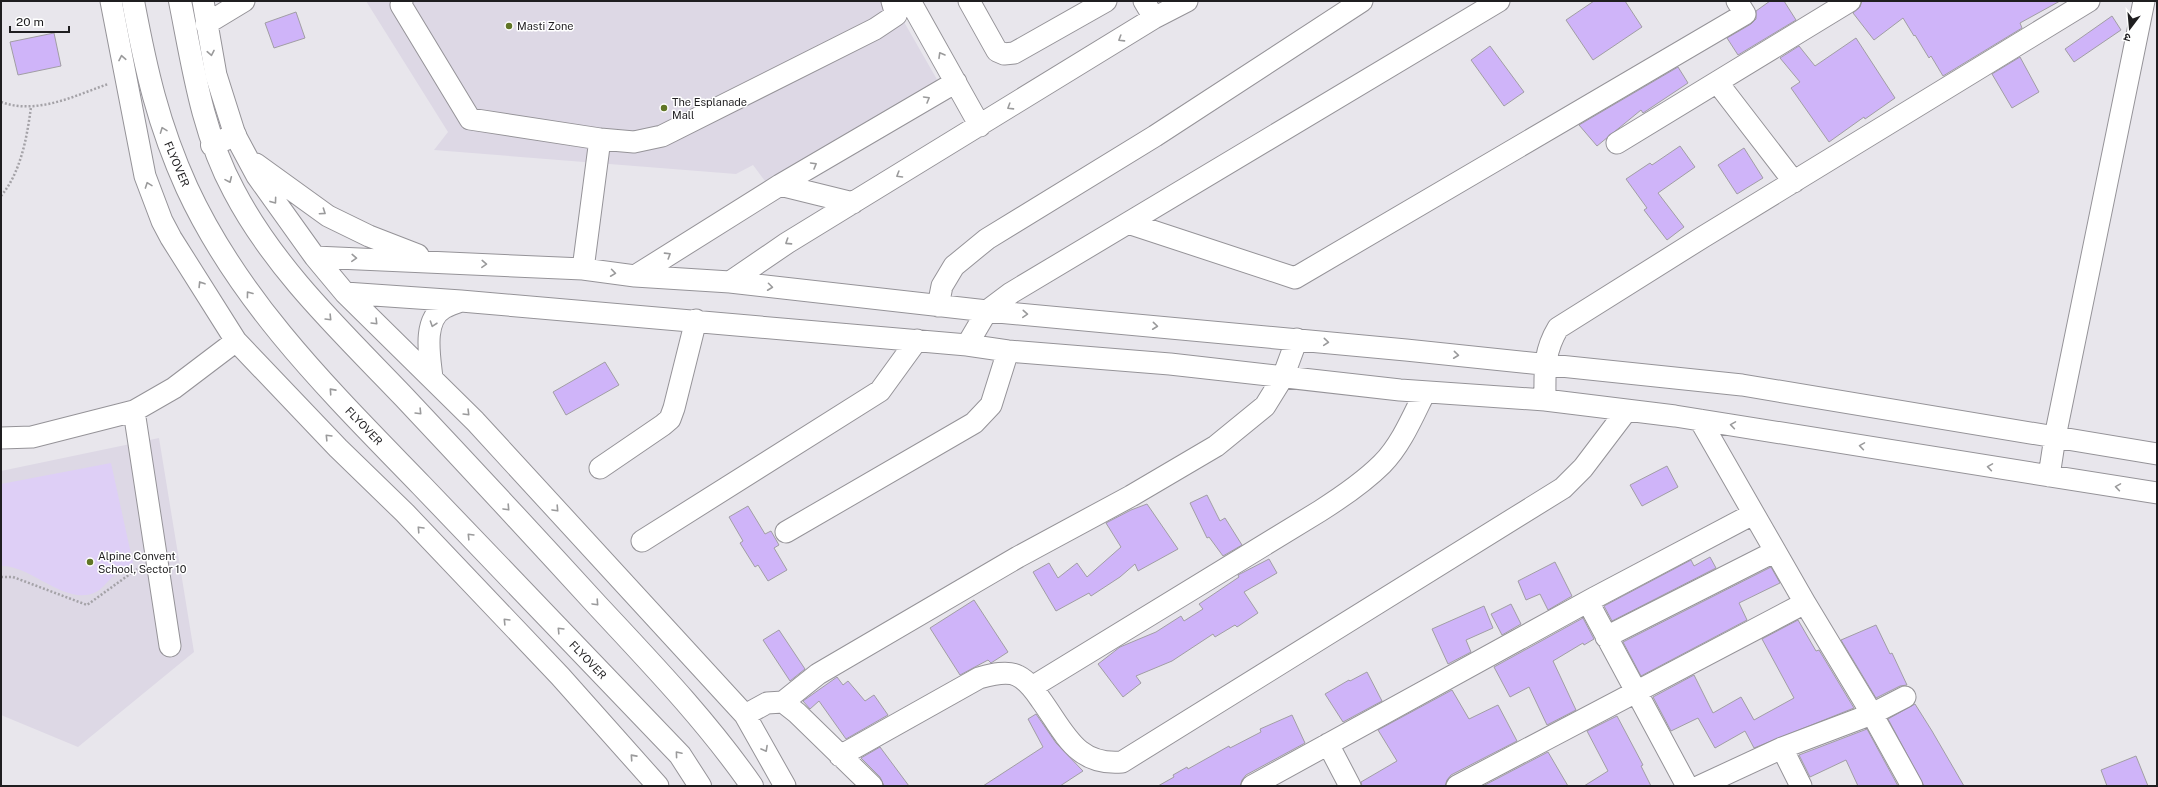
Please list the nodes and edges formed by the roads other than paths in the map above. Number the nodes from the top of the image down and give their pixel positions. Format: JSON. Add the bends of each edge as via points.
{"nodes":[{"id":1,"x":111,"y":1,"type":"edge"},
{"id":2,"x":133,"y":1,"type":"edge"},
{"id":3,"x":180,"y":1,"type":"edge"},
{"id":4,"x":203,"y":1,"type":"edge"},
{"id":5,"x":244,"y":1,"type":"edge"},
{"id":6,"x":402,"y":1,"type":"edge"},
{"id":7,"x":892,"y":1,"type":"edge"},
{"id":8,"x":910,"y":1,"type":"edge"},
{"id":9,"x":970,"y":1,"type":"edge"},
{"id":10,"x":1106,"y":1,"type":"edge"},
{"id":11,"x":1186,"y":1,"type":"edge"},
{"id":12,"x":1362,"y":1,"type":"edge"},
{"id":13,"x":1499,"y":1,"type":"edge"},
{"id":14,"x":1737,"y":1,"type":"edge"},
{"id":15,"x":1850,"y":1,"type":"edge"},
{"id":16,"x":2089,"y":1,"type":"edge"},
{"id":17,"x":2139,"y":2,"type":"edge"},
{"id":18,"x":1149,"y":10,"type":"edge"},
{"id":19,"x":206,"y":24,"type":"junction"},
{"id":20,"x":956,"y":82,"type":"junction"},
{"id":21,"x":1717,"y":82,"type":"junction"},
{"id":22,"x":980,"y":126,"type":"junction"},
{"id":23,"x":235,"y":135,"type":"junction"},
{"id":24,"x":600,"y":139,"type":"junction"},
{"id":25,"x":1617,"y":143,"type":"dead end"},
{"id":26,"x":212,"y":145,"type":"junction"},
{"id":27,"x":246,"y":156,"type":"junction"},
{"id":28,"x":1794,"y":182,"type":"junction"},
{"id":29,"x":780,"y":185,"type":"junction"},
{"id":30,"x":853,"y":203,"type":"junction"},
{"id":31,"x":1128,"y":223,"type":"junction"},
{"id":32,"x":315,"y":257,"type":"junction"},
{"id":33,"x":439,"y":262,"type":"junction"},
{"id":34,"x":583,"y":269,"type":"junction"},
{"id":35,"x":635,"y":276,"type":"junction"},
{"id":36,"x":730,"y":282,"type":"junction"},
{"id":37,"x":345,"y":293,"type":"junction"},
{"id":38,"x":461,"y":301,"type":"junction"},
{"id":39,"x":938,"y":306,"type":"junction"},
{"id":40,"x":987,"y":311,"type":"junction"},
{"id":41,"x":696,"y":320,"type":"junction"},
{"id":42,"x":1297,"y":339,"type":"junction"},
{"id":43,"x":918,"y":340,"type":"junction"},
{"id":44,"x":236,"y":341,"type":"junction"},
{"id":45,"x":967,"y":345,"type":"junction"},
{"id":46,"x":1008,"y":351,"type":"junction"},
{"id":47,"x":1545,"y":364,"type":"junction"},
{"id":48,"x":1283,"y":377,"type":"junction"},
{"id":49,"x":432,"y":378,"type":"junction"},
{"id":50,"x":1425,"y":392,"type":"junction"},
{"id":51,"x":1545,"y":400,"type":"junction"},
{"id":52,"x":1627,"y":410,"type":"junction"},
{"id":53,"x":134,"y":411,"type":"junction"},
{"id":54,"x":1700,"y":420,"type":"junction"},
{"id":55,"x":2055,"y":437,"type":"junction"},
{"id":56,"x":1,"y":438,"type":"edge"},
{"id":57,"x":2157,"y":454,"type":"edge"},
{"id":58,"x":600,"y":468,"type":"dead end"},
{"id":59,"x":2049,"y":476,"type":"junction"},
{"id":60,"x":2157,"y":493,"type":"edge"},
{"id":61,"x":1753,"y":514,"type":"junction"},
{"id":62,"x":786,"y":532,"type":"dead end"},
{"id":63,"x":642,"y":541,"type":"dead end"},
{"id":64,"x":1774,"y":552,"type":"junction"},
{"id":65,"x":1588,"y":602,"type":"junction"},
{"id":66,"x":1805,"y":603,"type":"junction"},
{"id":67,"x":1606,"y":637,"type":"junction"},
{"id":68,"x":170,"y":646,"type":"dead end"},
{"id":69,"x":1032,"y":687,"type":"junction"},
{"id":70,"x":1635,"y":692,"type":"junction"},
{"id":71,"x":1905,"y":697,"type":"dead end"},
{"id":72,"x":783,"y":702,"type":"junction"},
{"id":73,"x":1872,"y":714,"type":"junction"},
{"id":74,"x":745,"y":715,"type":"junction"},
{"id":75,"x":1328,"y":744,"type":"junction"},
{"id":76,"x":1782,"y":748,"type":"junction"},
{"id":77,"x":840,"y":756,"type":"junction"},
{"id":78,"x":658,"y":786,"type":"edge"},
{"id":79,"x":700,"y":786,"type":"edge"},
{"id":80,"x":752,"y":786,"type":"edge"},
{"id":81,"x":785,"y":786,"type":"edge"},
{"id":82,"x":872,"y":786,"type":"edge"},
{"id":83,"x":1252,"y":786,"type":"edge"},
{"id":84,"x":1350,"y":786,"type":"edge"},
{"id":85,"x":1457,"y":786,"type":"edge"},
{"id":86,"x":1686,"y":786,"type":"edge"},
{"id":87,"x":1700,"y":786,"type":"edge"},
{"id":88,"x":1801,"y":786,"type":"edge"},
{"id":89,"x":1912,"y":786,"type":"edge"}],
"edges":[{"from":44,"to":1,"type":"street","one_way":true,"via":[[171,238],[144,176]]},
{"from":79,"to":2,"type":"main road","name":"FLYOVER","one_way":true,"via":[[680,755],[347,408],[273,325],[242,285],[214,238],[180,170],[158,114],[146,70]]},
{"from":3,"to":26,"type":"main road"},
{"from":4,"to":19,"type":"street"},
{"from":5,"to":19,"type":"street"},
{"from":6,"to":24,"type":"street","via":[[401,5],[470,119]]},
{"from":7,"to":24,"type":"street","via":[[896,15],[875,29],[662,136],[634,142]]},
{"from":20,"to":8,"type":"street","one_way":true},
{"from":9,"to":10,"type":"street","via":[[997,51],[1004,54],[1014,53]]},
{"from":11,"to":18,"type":"street"},
{"from":12,"to":39,"type":"street","via":[[1155,136],[987,239],[954,266],[942,286]]},
{"from":13,"to":31,"type":"street"},
{"from":14,"to":31,"type":"street","via":[[1745,14],[1295,278]]},
{"from":15,"to":21,"type":"street"},
{"from":16,"to":28,"type":"street"},
{"from":17,"to":55,"type":"street"},
{"from":18,"to":22,"type":"street","one_way":true},
{"from":19,"to":23,"type":"street","one_way":true,"via":[[216,75]]},
{"from":20,"to":22,"type":"street"},
{"from":29,"to":20,"type":"street","one_way":true},
{"from":21,"to":25,"type":"street"},
{"from":21,"to":28,"type":"street"},
{"from":22,"to":30,"type":"street","one_way":true},
{"from":23,"to":26,"type":"main road"},
{"from":23,"to":27,"type":"street"},
{"from":24,"to":34,"type":"street"},
{"from":26,"to":80,"type":"main road","one_way":true,"via":[[253,225],[302,290],[447,442],[699,715]]},
{"from":27,"to":32,"type":"street","one_way":true,"via":[[257,176]]},
{"from":27,"to":33,"type":"street","one_way":true,"via":[[328,216],[400,249]]},
{"from":28,"to":47,"type":"street","via":[[1558,328],[1549,343]]},
{"from":29,"to":30,"type":"street"},
{"from":35,"to":29,"type":"street","one_way":true},
{"from":30,"to":36,"type":"street","one_way":true,"via":[[787,243]]},
{"from":31,"to":40,"type":"street","via":[[1011,293]]},
{"from":32,"to":33,"type":"street","one_way":true},
{"from":32,"to":37,"type":"street"},
{"from":33,"to":34,"type":"street","one_way":true},
{"from":34,"to":35,"type":"street","one_way":true},
{"from":35,"to":36,"type":"street"},
{"from":36,"to":39,"type":"street","one_way":true},
{"from":37,"to":38,"type":"street"},
{"from":37,"to":49,"type":"street","one_way":true},
{"from":38,"to":41,"type":"street"},
{"from":38,"to":49,"type":"street","one_way":true,"via":[[442,308],[434,318],[429,334]]},
{"from":39,"to":40,"type":"street"},
{"from":40,"to":42,"type":"street","one_way":true},
{"from":40,"to":45,"type":"street"},
{"from":41,"to":43,"type":"street"},
{"from":41,"to":58,"type":"street","via":[[670,419]]},
{"from":42,"to":47,"type":"street","one_way":true},
{"from":42,"to":48,"type":"street"},
{"from":43,"to":45,"type":"street"},
{"from":43,"to":63,"type":"street","via":[[880,392]]},
{"from":44,"to":53,"type":"street","via":[[174,388]]},
{"from":78,"to":44,"type":"street","one_way":true,"via":[[560,676],[406,513],[338,448]]},
{"from":45,"to":46,"type":"street"},
{"from":46,"to":48,"type":"street","via":[[1170,364]]},
{"from":46,"to":62,"type":"street","via":[[991,405],[974,422]]},
{"from":47,"to":51,"type":"street"},
{"from":47,"to":55,"type":"street","via":[[1742,385]]},
{"from":48,"to":50,"type":"street"},
{"from":48,"to":72,"type":"street","via":[[1265,406],[1216,446],[1131,496],[1018,557],[818,674]]},
{"from":49,"to":74,"type":"street","one_way":true,"via":[[475,421]]},
{"from":50,"to":51,"type":"street"},
{"from":50,"to":69,"type":"street","via":[[1404,434],[1383,464],[1351,490]]},
{"from":51,"to":52,"type":"street"},
{"from":52,"to":54,"type":"street"},
{"from":52,"to":69,"type":"street","via":[[1583,468],[1563,488],[1122,762],[1108,764],[1090,759],[1077,751]]},
{"from":53,"to":56,"type":"street","via":[[32,437]]},
{"from":53,"to":68,"type":"street"},
{"from":59,"to":54,"type":"street","one_way":true},
{"from":54,"to":61,"type":"street"},
{"from":55,"to":57,"type":"street"},
{"from":55,"to":59,"type":"street"},
{"from":60,"to":59,"type":"street","one_way":true},
{"from":61,"to":64,"type":"street"},
{"from":61,"to":65,"type":"street"},
{"from":64,"to":66,"type":"street"},
{"from":64,"to":67,"type":"street"},
{"from":65,"to":67,"type":"street"},
{"from":65,"to":75,"type":"street"},
{"from":66,"to":70,"type":"street"},
{"from":66,"to":73,"type":"street"},
{"from":67,"to":70,"type":"street"},
{"from":69,"to":77,"type":"street","via":[[1017,675],[996,674],[979,678]]},
{"from":70,"to":85,"type":"street"},
{"from":70,"to":86,"type":"street"},
{"from":71,"to":73,"type":"street"},
{"from":72,"to":74,"type":"street","via":[[767,703]]},
{"from":72,"to":77,"type":"street"},
{"from":73,"to":76,"type":"street"},
{"from":73,"to":89,"type":"street"},
{"from":74,"to":81,"type":"street","one_way":true},
{"from":75,"to":83,"type":"street"},
{"from":75,"to":84,"type":"street"},
{"from":76,"to":87,"type":"street"},
{"from":76,"to":88,"type":"street"},
{"from":77,"to":82,"type":"street"}]}
